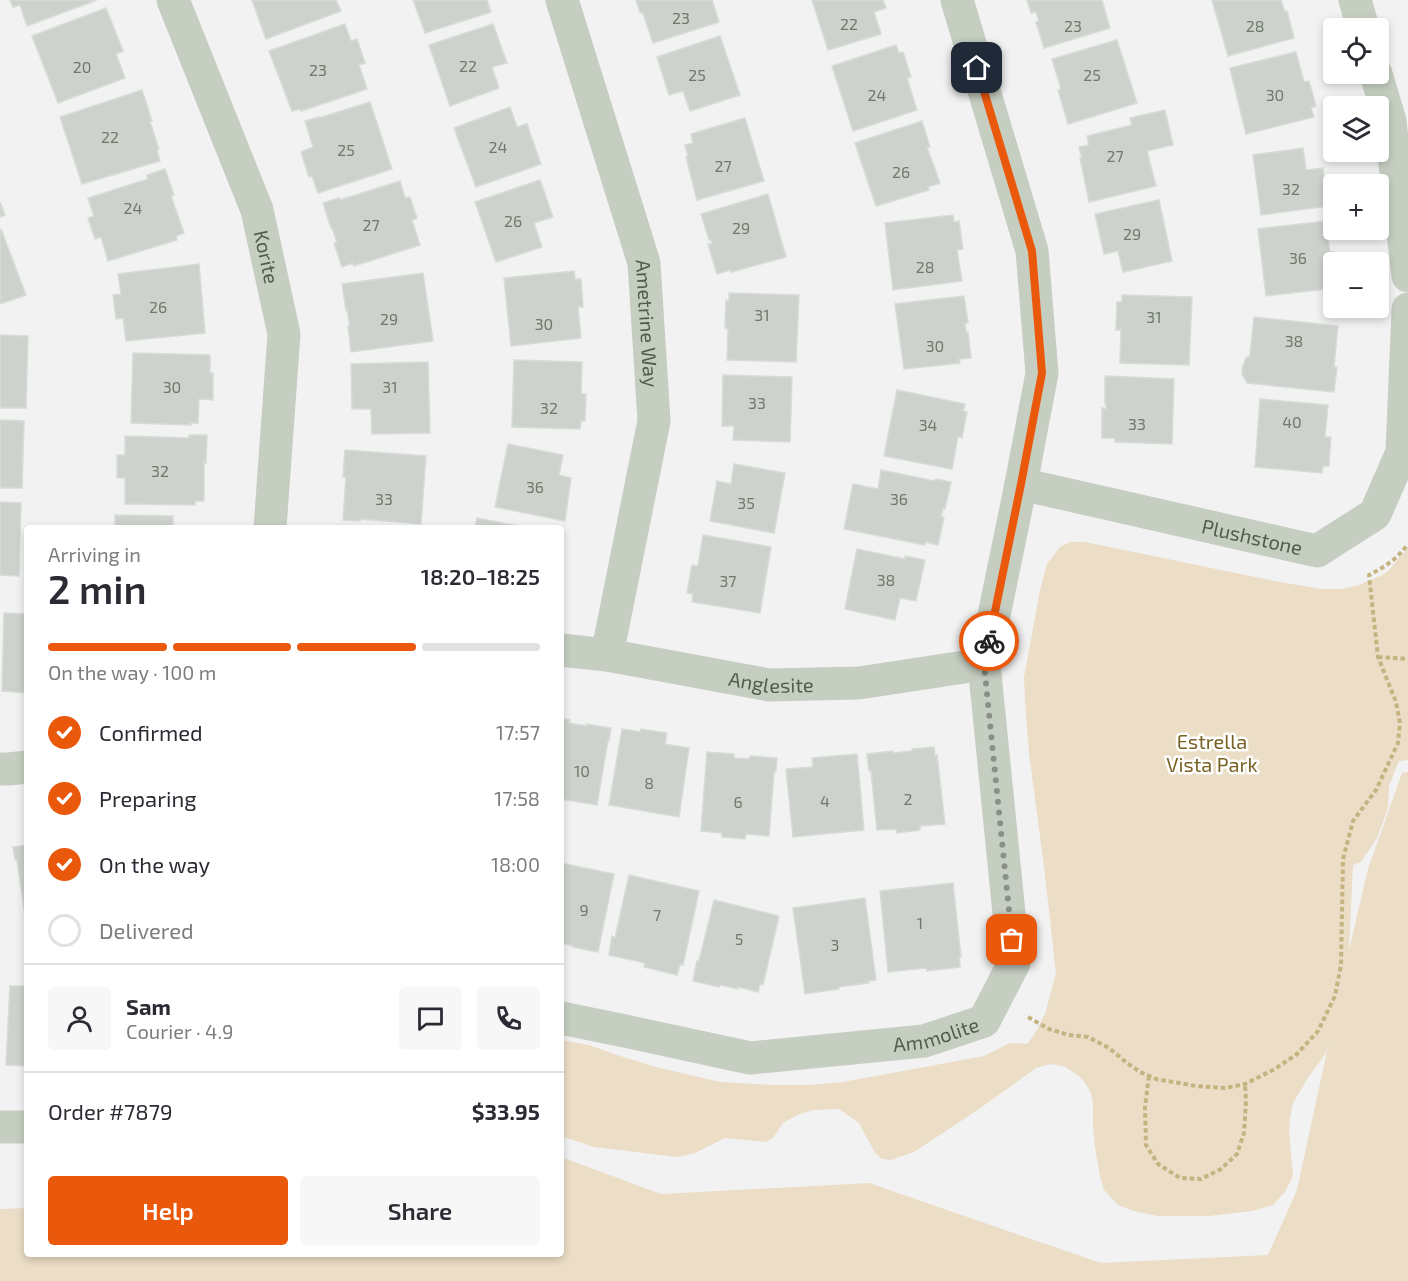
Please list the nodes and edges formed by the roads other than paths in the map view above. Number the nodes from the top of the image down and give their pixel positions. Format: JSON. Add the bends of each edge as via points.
{"nodes":[{"id":1,"x":173,"y":0,"type":"edge"},
{"id":2,"x":562,"y":0,"type":"edge"},
{"id":3,"x":957,"y":0,"type":"edge"},
{"id":4,"x":1355,"y":0,"type":"edge"},
{"id":5,"x":1361,"y":18,"type":"edge"},
{"id":6,"x":1379,"y":84,"type":"edge"},
{"id":7,"x":1408,"y":276,"type":"edge"},
{"id":8,"x":1408,"y":309,"type":"edge"},
{"id":9,"x":1021,"y":484,"type":"junction"},
{"id":10,"x":270,"y":525,"type":"edge"},
{"id":11,"x":564,"y":650,"type":"edge"},
{"id":12,"x":607,"y":655,"type":"junction"},
{"id":13,"x":984,"y":664,"type":"junction"},
{"id":14,"x":24,"y":767,"type":"edge"},
{"id":15,"x":0,"y":769,"type":"edge"},
{"id":16,"x":564,"y":1019,"type":"edge"},
{"id":17,"x":0,"y":1127,"type":"edge"},
{"id":18,"x":24,"y":1127,"type":"edge"}],
"edges":[{"from":1,"to":10,"type":"street","name":"Korite","via":[[256,210],[284,334]]},
{"from":2,"to":12,"type":"street","name":"Ametrine Way","via":[[644,262],[654,422]]},
{"from":3,"to":9,"type":"street","name":"Ammolite","via":[[1032,251],[1042,373]]},
{"from":4,"to":5,"type":"street"},
{"from":6,"to":7,"type":"street","via":[[1390,121]]},
{"from":8,"to":9,"type":"street","name":"Plushstone","via":[[1402,452],[1375,514],[1317,551]]},
{"from":9,"to":13,"type":"street","name":"Ammolite"},
{"from":11,"to":12,"type":"street","name":"Anglesite"},
{"from":12,"to":13,"type":"street","name":"Anglesite","via":[[769,685],[859,683]]},
{"from":13,"to":16,"type":"street","name":"Ammolite","via":[[1014,963],[984,1021],[924,1041],[750,1058]]},
{"from":14,"to":15,"type":"street"},
{"from":17,"to":18,"type":"street"}]}
